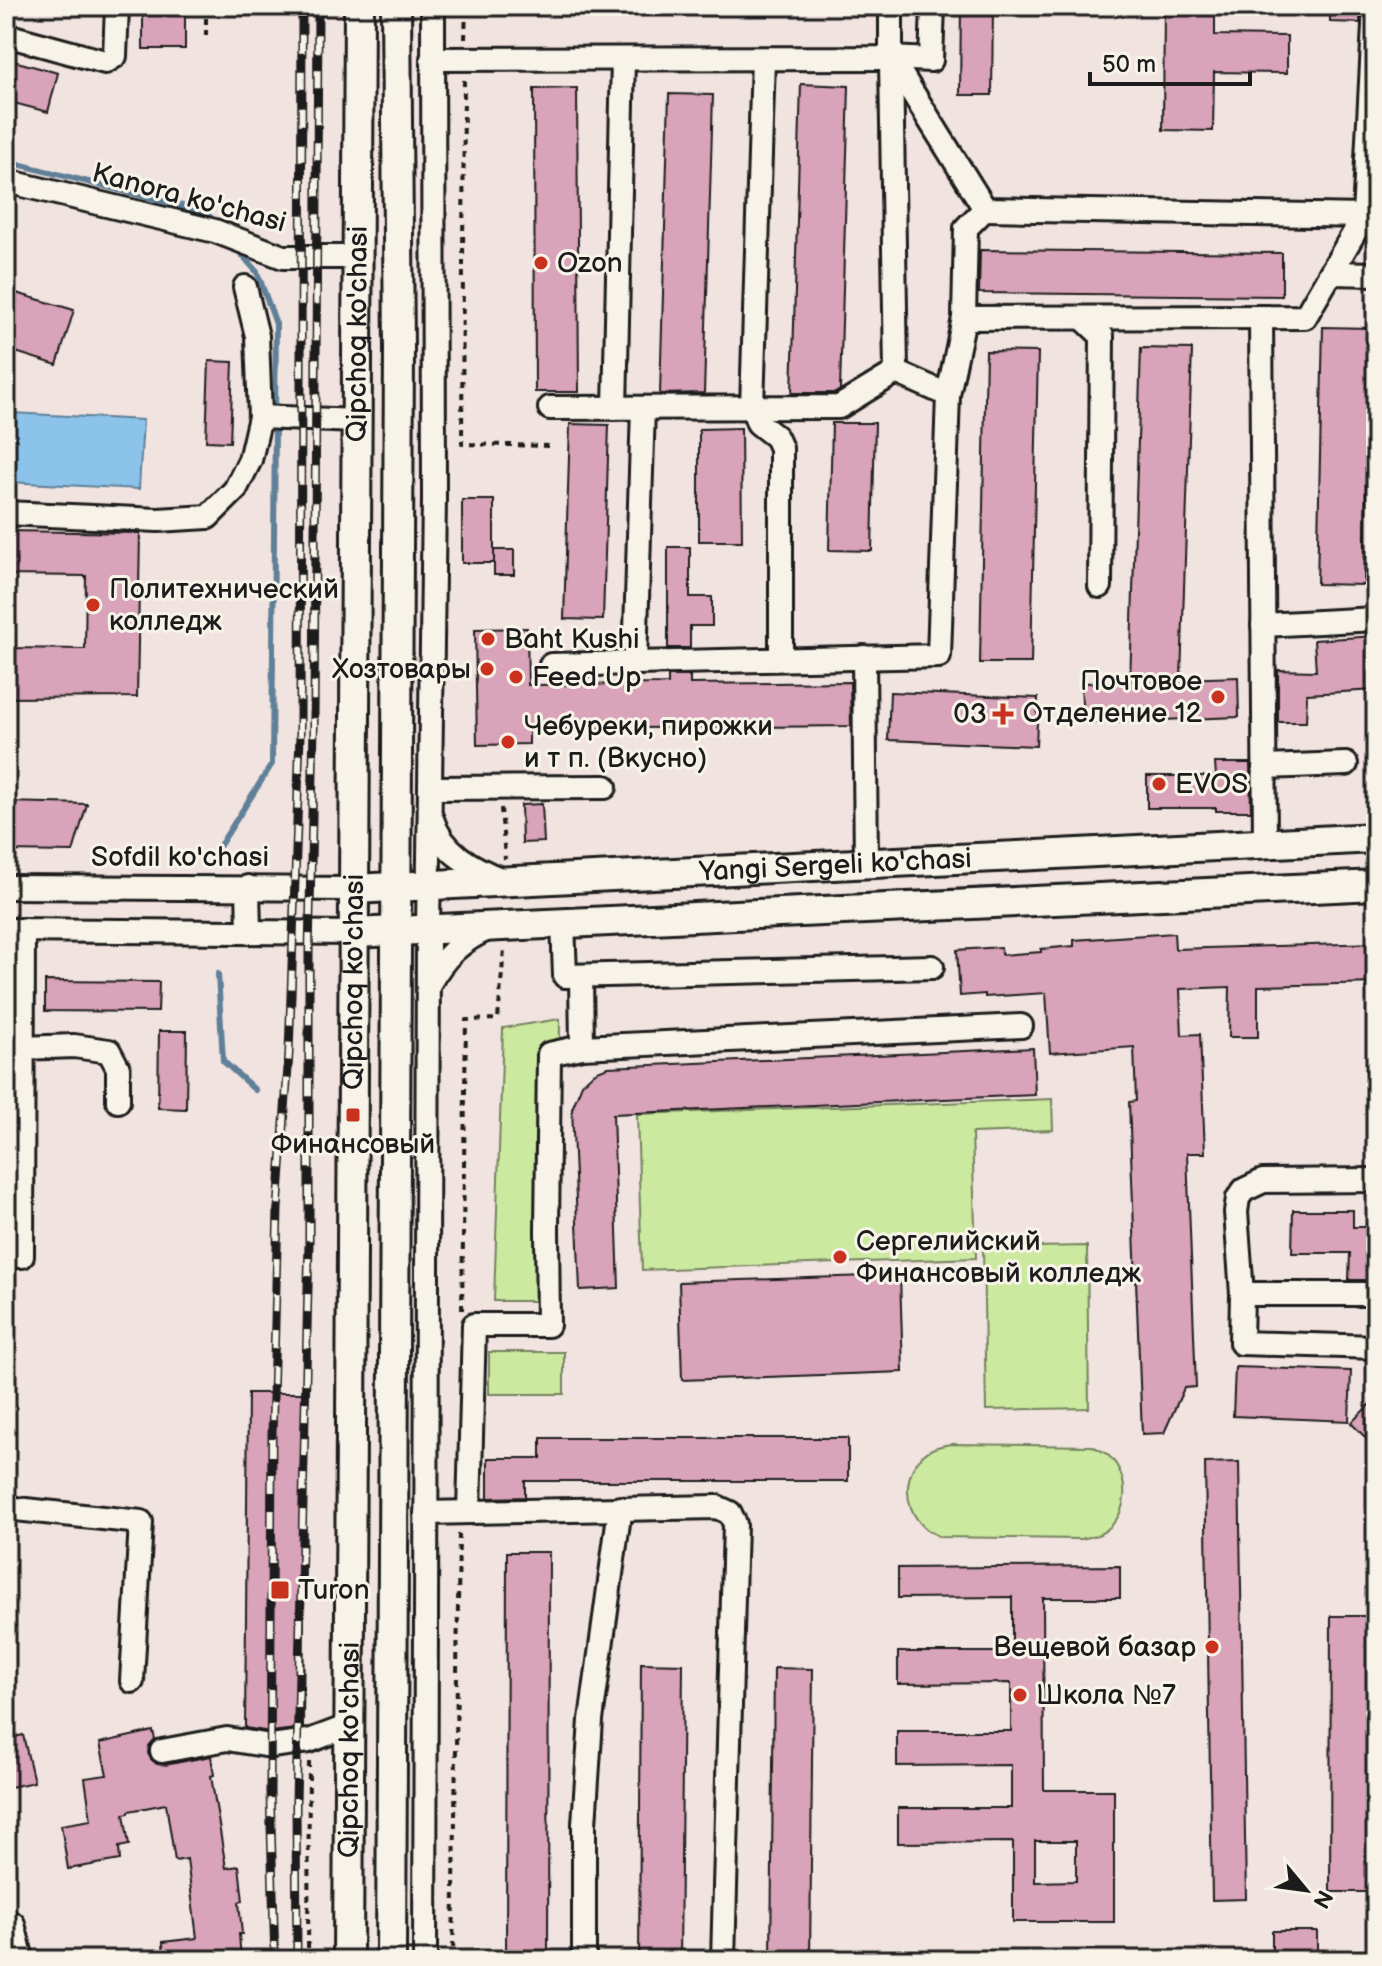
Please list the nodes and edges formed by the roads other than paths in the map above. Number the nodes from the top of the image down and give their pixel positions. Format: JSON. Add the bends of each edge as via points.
{"nodes":[{"id":1,"x":117,"y":6,"type":"edge"},
{"id":2,"x":359,"y":6,"type":"edge"},
{"id":3,"x":396,"y":6,"type":"edge"},
{"id":4,"x":433,"y":6,"type":"edge"},
{"id":5,"x":891,"y":6,"type":"edge"},
{"id":6,"x":933,"y":6,"type":"edge"},
{"id":7,"x":1375,"y":6,"type":"edge"},
{"id":8,"x":6,"y":35,"type":"edge"},
{"id":9,"x":1374,"y":44,"type":"edge"},
{"id":10,"x":891,"y":58,"type":"junction"},
{"id":11,"x":432,"y":59,"type":"junction"},
{"id":12,"x":623,"y":59,"type":"junction"},
{"id":13,"x":763,"y":59,"type":"junction"},
{"id":14,"x":6,"y":181,"type":"edge"},
{"id":15,"x":985,"y":209,"type":"junction"},
{"id":16,"x":1364,"y":216,"type":"junction"},
{"id":17,"x":357,"y":257,"type":"junction"},
{"id":18,"x":1331,"y":273,"type":"junction"},
{"id":19,"x":1376,"y":274,"type":"edge"},
{"id":20,"x":245,"y":287,"type":"dead end"},
{"id":21,"x":1261,"y":317,"type":"junction"},
{"id":22,"x":964,"y":318,"type":"junction"},
{"id":23,"x":1083,"y":318,"type":"junction"},
{"id":24,"x":357,"y":349,"type":"junction"},
{"id":25,"x":399,"y":349,"type":"junction"},
{"id":26,"x":896,"y":372,"type":"junction"},
{"id":27,"x":948,"y":395,"type":"junction"},
{"id":28,"x":752,"y":407,"type":"junction"},
{"id":29,"x":550,"y":408,"type":"dead end"},
{"id":30,"x":615,"y":408,"type":"junction"},
{"id":31,"x":643,"y":408,"type":"junction"},
{"id":32,"x":260,"y":417,"type":"junction"},
{"id":33,"x":356,"y":421,"type":"junction"},
{"id":34,"x":6,"y":513,"type":"edge"},
{"id":35,"x":1100,"y":586,"type":"dead end"},
{"id":36,"x":1376,"y":619,"type":"edge"},
{"id":37,"x":1263,"y":625,"type":"junction"},
{"id":38,"x":864,"y":657,"type":"junction"},
{"id":39,"x":781,"y":659,"type":"junction"},
{"id":40,"x":635,"y":663,"type":"junction"},
{"id":41,"x":551,"y":665,"type":"dead end"},
{"id":42,"x":1346,"y":764,"type":"dead end"},
{"id":43,"x":1265,"y":767,"type":"junction"},
{"id":44,"x":605,"y":787,"type":"dead end"},
{"id":45,"x":430,"y":788,"type":"junction"},
{"id":46,"x":430,"y":814,"type":"junction"},
{"id":47,"x":1376,"y":838,"type":"edge"},
{"id":48,"x":1265,"y":843,"type":"junction"},
{"id":49,"x":866,"y":863,"type":"junction"},
{"id":50,"x":505,"y":871,"type":"junction"},
{"id":51,"x":429,"y":885,"type":"junction"},
{"id":52,"x":1376,"y":885,"type":"edge"},
{"id":53,"x":396,"y":886,"type":"junction"},
{"id":54,"x":6,"y":887,"type":"edge"},
{"id":55,"x":248,"y":887,"type":"junction"},
{"id":56,"x":354,"y":889,"type":"junction"},
{"id":57,"x":563,"y":922,"type":"junction"},
{"id":58,"x":505,"y":925,"type":"junction"},
{"id":59,"x":428,"y":929,"type":"junction"},
{"id":60,"x":15,"y":930,"type":"edge"},
{"id":61,"x":396,"y":930,"type":"junction"},
{"id":62,"x":249,"y":932,"type":"junction"},
{"id":63,"x":354,"y":933,"type":"junction"},
{"id":64,"x":932,"y":967,"type":"dead end"},
{"id":65,"x":581,"y":976,"type":"junction"},
{"id":66,"x":428,"y":985,"type":"junction"},
{"id":67,"x":14,"y":1007,"type":"edge"},
{"id":68,"x":1021,"y":1026,"type":"dead end"},
{"id":69,"x":582,"y":1047,"type":"junction"},
{"id":70,"x":22,"y":1048,"type":"junction"},
{"id":71,"x":118,"y":1101,"type":"dead end"},
{"id":72,"x":1376,"y":1180,"type":"edge"},
{"id":73,"x":6,"y":1256,"type":"edge"},
{"id":74,"x":1242,"y":1294,"type":"junction"},
{"id":75,"x":1376,"y":1294,"type":"edge"},
{"id":76,"x":1376,"y":1347,"type":"edge"},
{"id":77,"x":394,"y":1442,"type":"junction"},
{"id":78,"x":351,"y":1443,"type":"junction"},
{"id":79,"x":6,"y":1508,"type":"edge"},
{"id":80,"x":620,"y":1508,"type":"junction"},
{"id":81,"x":469,"y":1511,"type":"junction"},
{"id":82,"x":426,"y":1513,"type":"junction"},
{"id":83,"x":132,"y":1681,"type":"dead end"},
{"id":84,"x":349,"y":1726,"type":"junction"},
{"id":85,"x":162,"y":1751,"type":"dead end"},
{"id":86,"x":13,"y":1924,"type":"dead end"},
{"id":87,"x":22,"y":1960,"type":"edge"},
{"id":88,"x":348,"y":1960,"type":"edge"},
{"id":89,"x":391,"y":1960,"type":"edge"},
{"id":90,"x":425,"y":1960,"type":"edge"},
{"id":91,"x":584,"y":1960,"type":"edge"},
{"id":92,"x":723,"y":1960,"type":"edge"}],
"edges":[{"from":1,"to":8,"type":"street","via":[[115,56],[105,62]]},
{"from":2,"to":17,"type":"main road","name":"Qipchoq ko'chasi"},
{"from":3,"to":25,"type":"main road","name":"Qipchoq ko'chasi"},
{"from":4,"to":11,"type":"street"},
{"from":5,"to":10,"type":"street"},
{"from":6,"to":10,"type":"street","via":[[931,60]]},
{"from":7,"to":9,"type":"street"},
{"from":9,"to":16,"type":"street"},
{"from":10,"to":13,"type":"street"},
{"from":10,"to":15,"type":"street"},
{"from":10,"to":26,"type":"street"},
{"from":11,"to":12,"type":"street"},
{"from":11,"to":45,"type":"street"},
{"from":12,"to":13,"type":"street"},
{"from":12,"to":30,"type":"street"},
{"from":13,"to":28,"type":"street"},
{"from":14,"to":17,"type":"street","name":"Kanora ko'chasi","via":[[225,235],[283,257]]},
{"from":15,"to":16,"type":"street"},
{"from":15,"to":22,"type":"street","via":[[966,228]]},
{"from":16,"to":18,"type":"street"},
{"from":17,"to":24,"type":"main road","name":"Qipchoq ko'chasi"},
{"from":18,"to":19,"type":"street"},
{"from":18,"to":21,"type":"street","via":[[1305,317]]},
{"from":20,"to":32,"type":"street","via":[[257,336]]},
{"from":21,"to":23,"type":"street"},
{"from":21,"to":37,"type":"street"},
{"from":22,"to":23,"type":"street"},
{"from":22,"to":27,"type":"street"},
{"from":23,"to":35,"type":"street","via":[[1102,336]]},
{"from":24,"to":25,"type":"main road"},
{"from":24,"to":33,"type":"main road","name":"Qipchoq ko'chasi"},
{"from":25,"to":53,"type":"main road","name":"Qipchoq ko'chasi"},
{"from":26,"to":27,"type":"street"},
{"from":26,"to":28,"type":"street","via":[[839,407]]},
{"from":27,"to":38,"type":"street","via":[[939,656]]},
{"from":28,"to":31,"type":"street"},
{"from":28,"to":39,"type":"street","via":[[758,423],[781,448]]},
{"from":29,"to":30,"type":"street"},
{"from":30,"to":31,"type":"street"},
{"from":31,"to":40,"type":"street"},
{"from":32,"to":33,"type":"street"},
{"from":32,"to":34,"type":"street","via":[[250,460],[235,490],[208,517]]},
{"from":33,"to":56,"type":"main road","name":"Qipchoq ko'chasi"},
{"from":36,"to":37,"type":"street"},
{"from":37,"to":43,"type":"street"},
{"from":38,"to":39,"type":"street"},
{"from":38,"to":49,"type":"street"},
{"from":39,"to":40,"type":"street"},
{"from":40,"to":41,"type":"street"},
{"from":42,"to":43,"type":"street"},
{"from":43,"to":48,"type":"street"},
{"from":44,"to":45,"type":"street"},
{"from":45,"to":46,"type":"street"},
{"from":46,"to":50,"type":"street","via":[[449,849],[480,871]]},
{"from":46,"to":51,"type":"street"},
{"from":47,"to":48,"type":"main road","name":"Yangi Sergeli ko'chasi"},
{"from":48,"to":49,"type":"main road","name":"Yangi Sergeli ko'chasi"},
{"from":49,"to":50,"type":"main road","name":"Yangi Sergeli ko'chasi"},
{"from":50,"to":51,"type":"main road","name":"Yangi Sergeli ko'chasi"},
{"from":51,"to":53,"type":"main road","name":"Yangi Sergeli ko'chasi"},
{"from":51,"to":59,"type":"street"},
{"from":52,"to":57,"type":"main road","name":"Yangi Sergeli ko'chasi"},
{"from":53,"to":56,"type":"main road","name":"Yangi Sergeli ko'chasi"},
{"from":53,"to":61,"type":"main road","name":"Qipchoq ko'chasi"},
{"from":54,"to":55,"type":"street","name":"Sofdil ko'chasi"},
{"from":55,"to":56,"type":"street","name":"Sofdil ko'chasi"},
{"from":55,"to":62,"type":"street"},
{"from":56,"to":61,"type":"main road"},
{"from":56,"to":63,"type":"main road","name":"Qipchoq ko'chasi"},
{"from":57,"to":58,"type":"main road","name":"Yangi Sergeli ko'chasi"},
{"from":57,"to":65,"type":"street","via":[[565,976]]},
{"from":58,"to":59,"type":"main road","name":"Yangi Sergeli ko'chasi"},
{"from":58,"to":66,"type":"street","via":[[461,943]]},
{"from":59,"to":61,"type":"main road","name":"Yangi Sergeli ko'chasi"},
{"from":59,"to":66,"type":"street"},
{"from":60,"to":62,"type":"street"},
{"from":60,"to":67,"type":"street"},
{"from":61,"to":63,"type":"main road","name":"Yangi Sergeli ko'chasi"},
{"from":61,"to":77,"type":"main road","name":"Qipchoq ko'chasi"},
{"from":62,"to":63,"type":"street"},
{"from":63,"to":78,"type":"main road","name":"Qipchoq ko'chasi"},
{"from":64,"to":65,"type":"street"},
{"from":65,"to":69,"type":"street"},
{"from":66,"to":82,"type":"street"},
{"from":67,"to":70,"type":"street"},
{"from":68,"to":69,"type":"street"},
{"from":69,"to":81,"type":"street","via":[[549,1054],[548,1325],[474,1325]]},
{"from":70,"to":71,"type":"street","via":[[109,1051],[118,1068]]},
{"from":70,"to":73,"type":"street","via":[[22,1256]]},
{"from":72,"to":74,"type":"street","via":[[1263,1181],[1244,1190],[1236,1212]]},
{"from":74,"to":75,"type":"street"},
{"from":74,"to":76,"type":"street","via":[[1241,1343]]},
{"from":77,"to":78,"type":"main road"},
{"from":77,"to":89,"type":"main road","name":"Qipchoq ko'chasi"},
{"from":78,"to":84,"type":"main road","name":"Qipchoq ko'chasi"},
{"from":79,"to":83,"type":"street","via":[[141,1522]]},
{"from":80,"to":81,"type":"street"},
{"from":80,"to":91,"type":"street","via":[[591,1720]]},
{"from":80,"to":92,"type":"street","via":[[717,1507],[730,1513],[735,1524]]},
{"from":81,"to":82,"type":"street"},
{"from":82,"to":90,"type":"street"},
{"from":84,"to":85,"type":"street","via":[[309,1741],[271,1746],[227,1739]]},
{"from":84,"to":88,"type":"main road","name":"Qipchoq ko'chasi"},
{"from":86,"to":87,"type":"street"}]}
